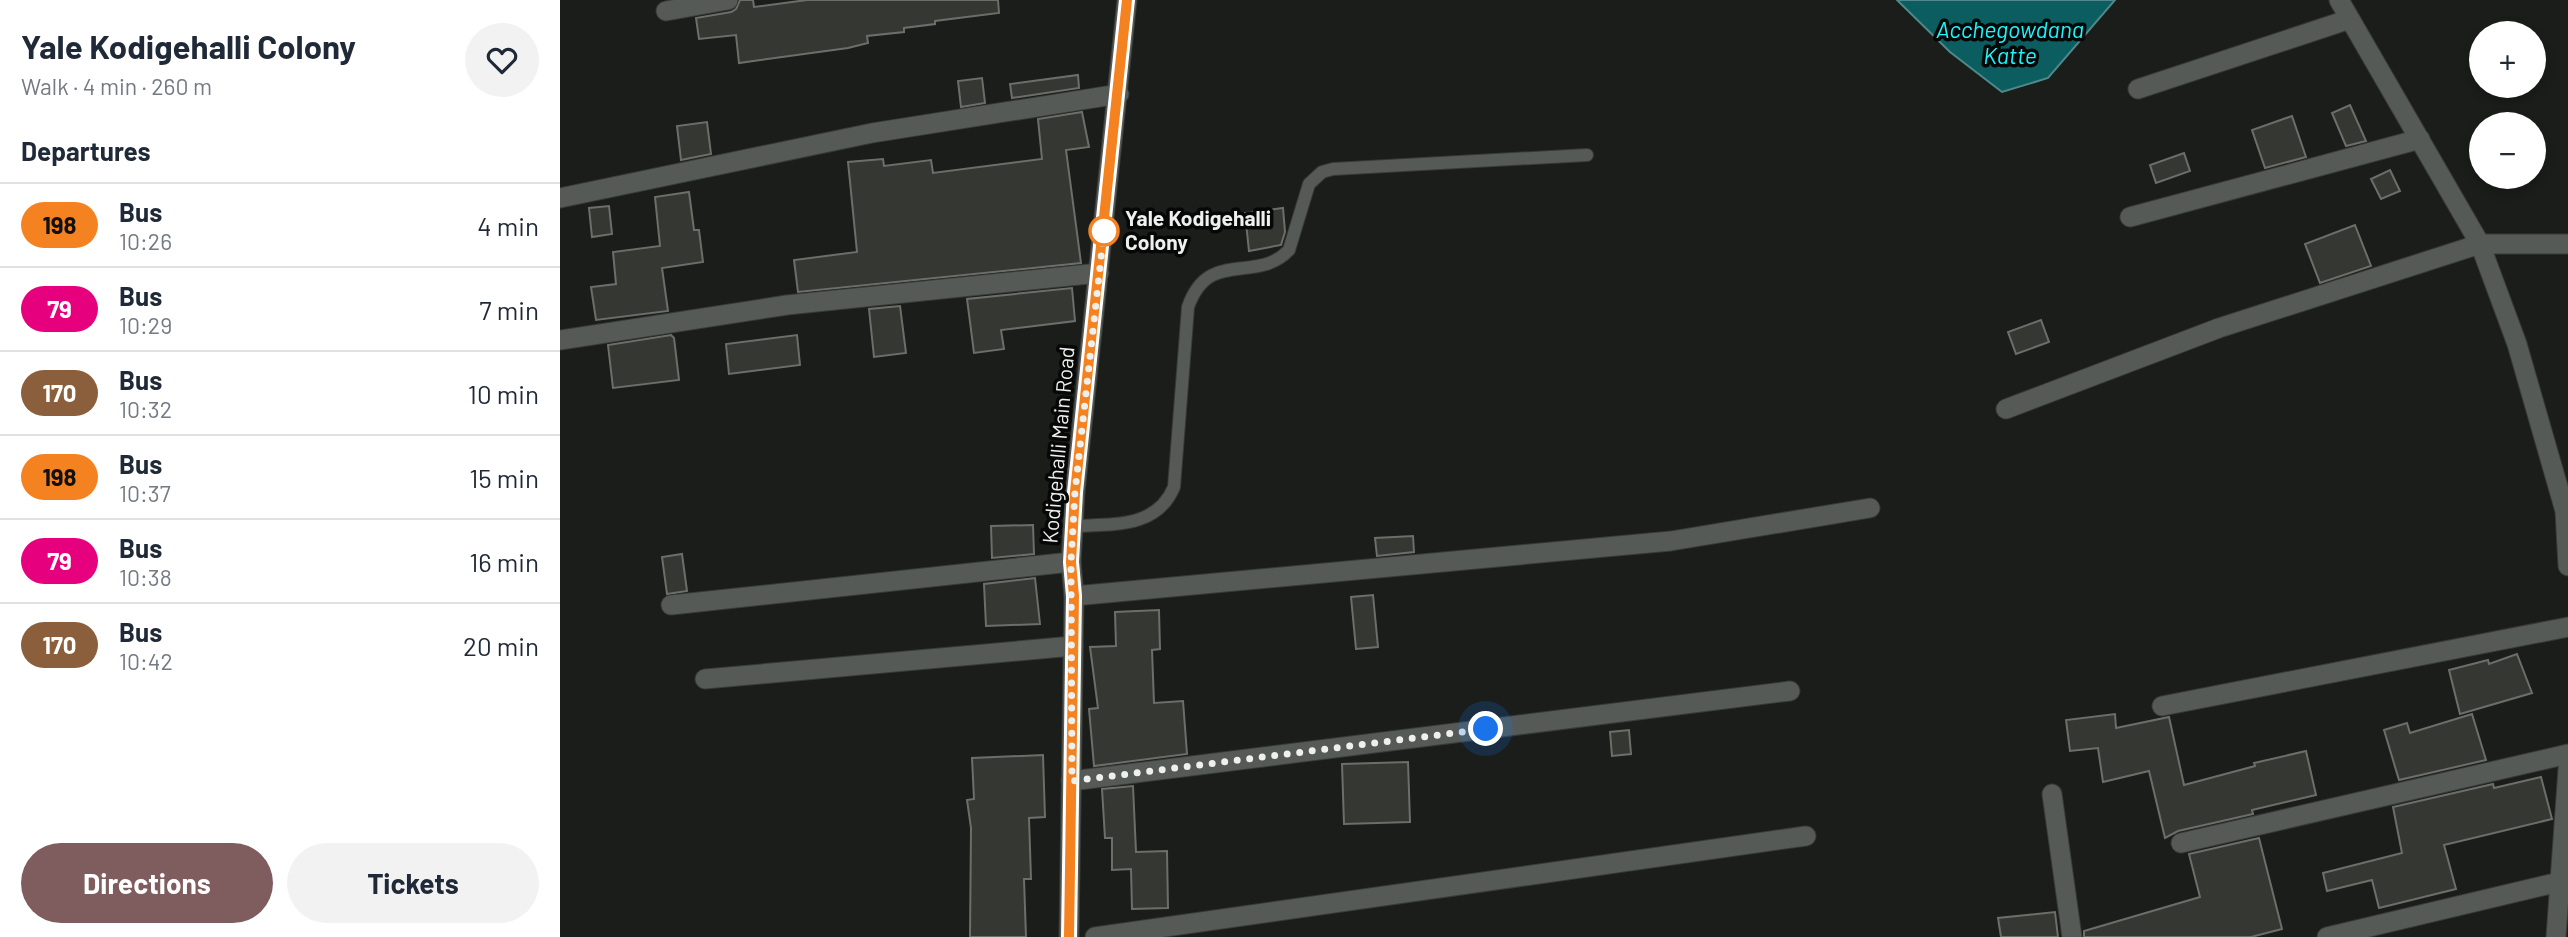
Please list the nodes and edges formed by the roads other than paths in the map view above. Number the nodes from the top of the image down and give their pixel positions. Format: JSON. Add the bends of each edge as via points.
{"nodes":[{"id":1,"x":728,"y":0,"type":"edge"},
{"id":2,"x":1127,"y":0,"type":"edge"},
{"id":3,"x":2339,"y":0,"type":"edge"},
{"id":4,"x":666,"y":11,"type":"dead end"},
{"id":5,"x":2350,"y":19,"type":"junction"},
{"id":6,"x":2138,"y":89,"type":"dead end"},
{"id":7,"x":1119,"y":94,"type":"junction"},
{"id":8,"x":2420,"y":139,"type":"junction"},
{"id":9,"x":1587,"y":155,"type":"dead end"},
{"id":10,"x":560,"y":198,"type":"edge"},
{"id":11,"x":2130,"y":217,"type":"dead end"},
{"id":12,"x":2480,"y":244,"type":"junction"},
{"id":13,"x":2568,"y":244,"type":"edge"},
{"id":14,"x":1099,"y":273,"type":"junction"},
{"id":15,"x":560,"y":340,"type":"edge"},
{"id":16,"x":2006,"y":409,"type":"dead end"},
{"id":17,"x":1870,"y":508,"type":"dead end"},
{"id":18,"x":2567,"y":511,"type":"edge"},
{"id":19,"x":1075,"y":526,"type":"junction"},
{"id":20,"x":1071,"y":562,"type":"junction"},
{"id":21,"x":2568,"y":566,"type":"edge"},
{"id":22,"x":1074,"y":596,"type":"junction"},
{"id":23,"x":671,"y":605,"type":"dead end"},
{"id":24,"x":2568,"y":627,"type":"edge"},
{"id":25,"x":1073,"y":646,"type":"junction"},
{"id":26,"x":705,"y":679,"type":"dead end"},
{"id":27,"x":1790,"y":691,"type":"dead end"},
{"id":28,"x":2162,"y":706,"type":"dead end"},
{"id":29,"x":2568,"y":754,"type":"edge"},
{"id":30,"x":2568,"y":769,"type":"edge"},
{"id":31,"x":1072,"y":781,"type":"junction"},
{"id":32,"x":2052,"y":794,"type":"dead end"},
{"id":33,"x":1806,"y":836,"type":"dead end"},
{"id":34,"x":2180,"y":844,"type":"dead end"},
{"id":35,"x":2559,"y":882,"type":"junction"},
{"id":36,"x":1069,"y":937,"type":"edge"},
{"id":37,"x":1095,"y":937,"type":"edge"},
{"id":38,"x":2072,"y":937,"type":"edge"},
{"id":39,"x":2327,"y":937,"type":"edge"},
{"id":40,"x":2556,"y":937,"type":"edge"}],
"edges":[{"from":1,"to":4,"type":"street"},
{"from":2,"to":7,"type":"street","name":"Kodigehalli Main Road"},
{"from":3,"to":5,"type":"street"},
{"from":5,"to":6,"type":"street"},
{"from":5,"to":8,"type":"street"},
{"from":7,"to":10,"type":"street","via":[[872,133]]},
{"from":7,"to":14,"type":"street","name":"Kodigehalli Main Road"},
{"from":8,"to":11,"type":"street"},
{"from":8,"to":12,"type":"street"},
{"from":9,"to":19,"type":"lane","via":[[1333,169],[1314,177],[1284,256],[1209,275],[1196,287],[1188,307],[1174,487],[1169,499],[1144,519]]},
{"from":12,"to":13,"type":"street"},
{"from":12,"to":16,"type":"street","via":[[2219,328]]},
{"from":12,"to":18,"type":"street","via":[[2517,344]]},
{"from":14,"to":15,"type":"street","via":[[788,305]]},
{"from":14,"to":19,"type":"street","name":"Kodigehalli Main Road"},
{"from":17,"to":22,"type":"street","via":[[1671,541]]},
{"from":18,"to":21,"type":"street"},
{"from":19,"to":20,"type":"street","name":"Kodigehalli Main Road"},
{"from":20,"to":22,"type":"street","name":"Kodigehalli Main Road"},
{"from":20,"to":23,"type":"street"},
{"from":22,"to":25,"type":"street","name":"Kodigehalli Main Road"},
{"from":24,"to":28,"type":"street"},
{"from":25,"to":26,"type":"street"},
{"from":25,"to":31,"type":"street","name":"Kodigehalli Main Road"},
{"from":27,"to":31,"type":"street"},
{"from":29,"to":34,"type":"street"},
{"from":30,"to":35,"type":"street"},
{"from":31,"to":36,"type":"street","name":"Kodigehalli Main Road"},
{"from":32,"to":38,"type":"street"},
{"from":33,"to":37,"type":"street"},
{"from":35,"to":39,"type":"street"},
{"from":35,"to":40,"type":"street"}]}
